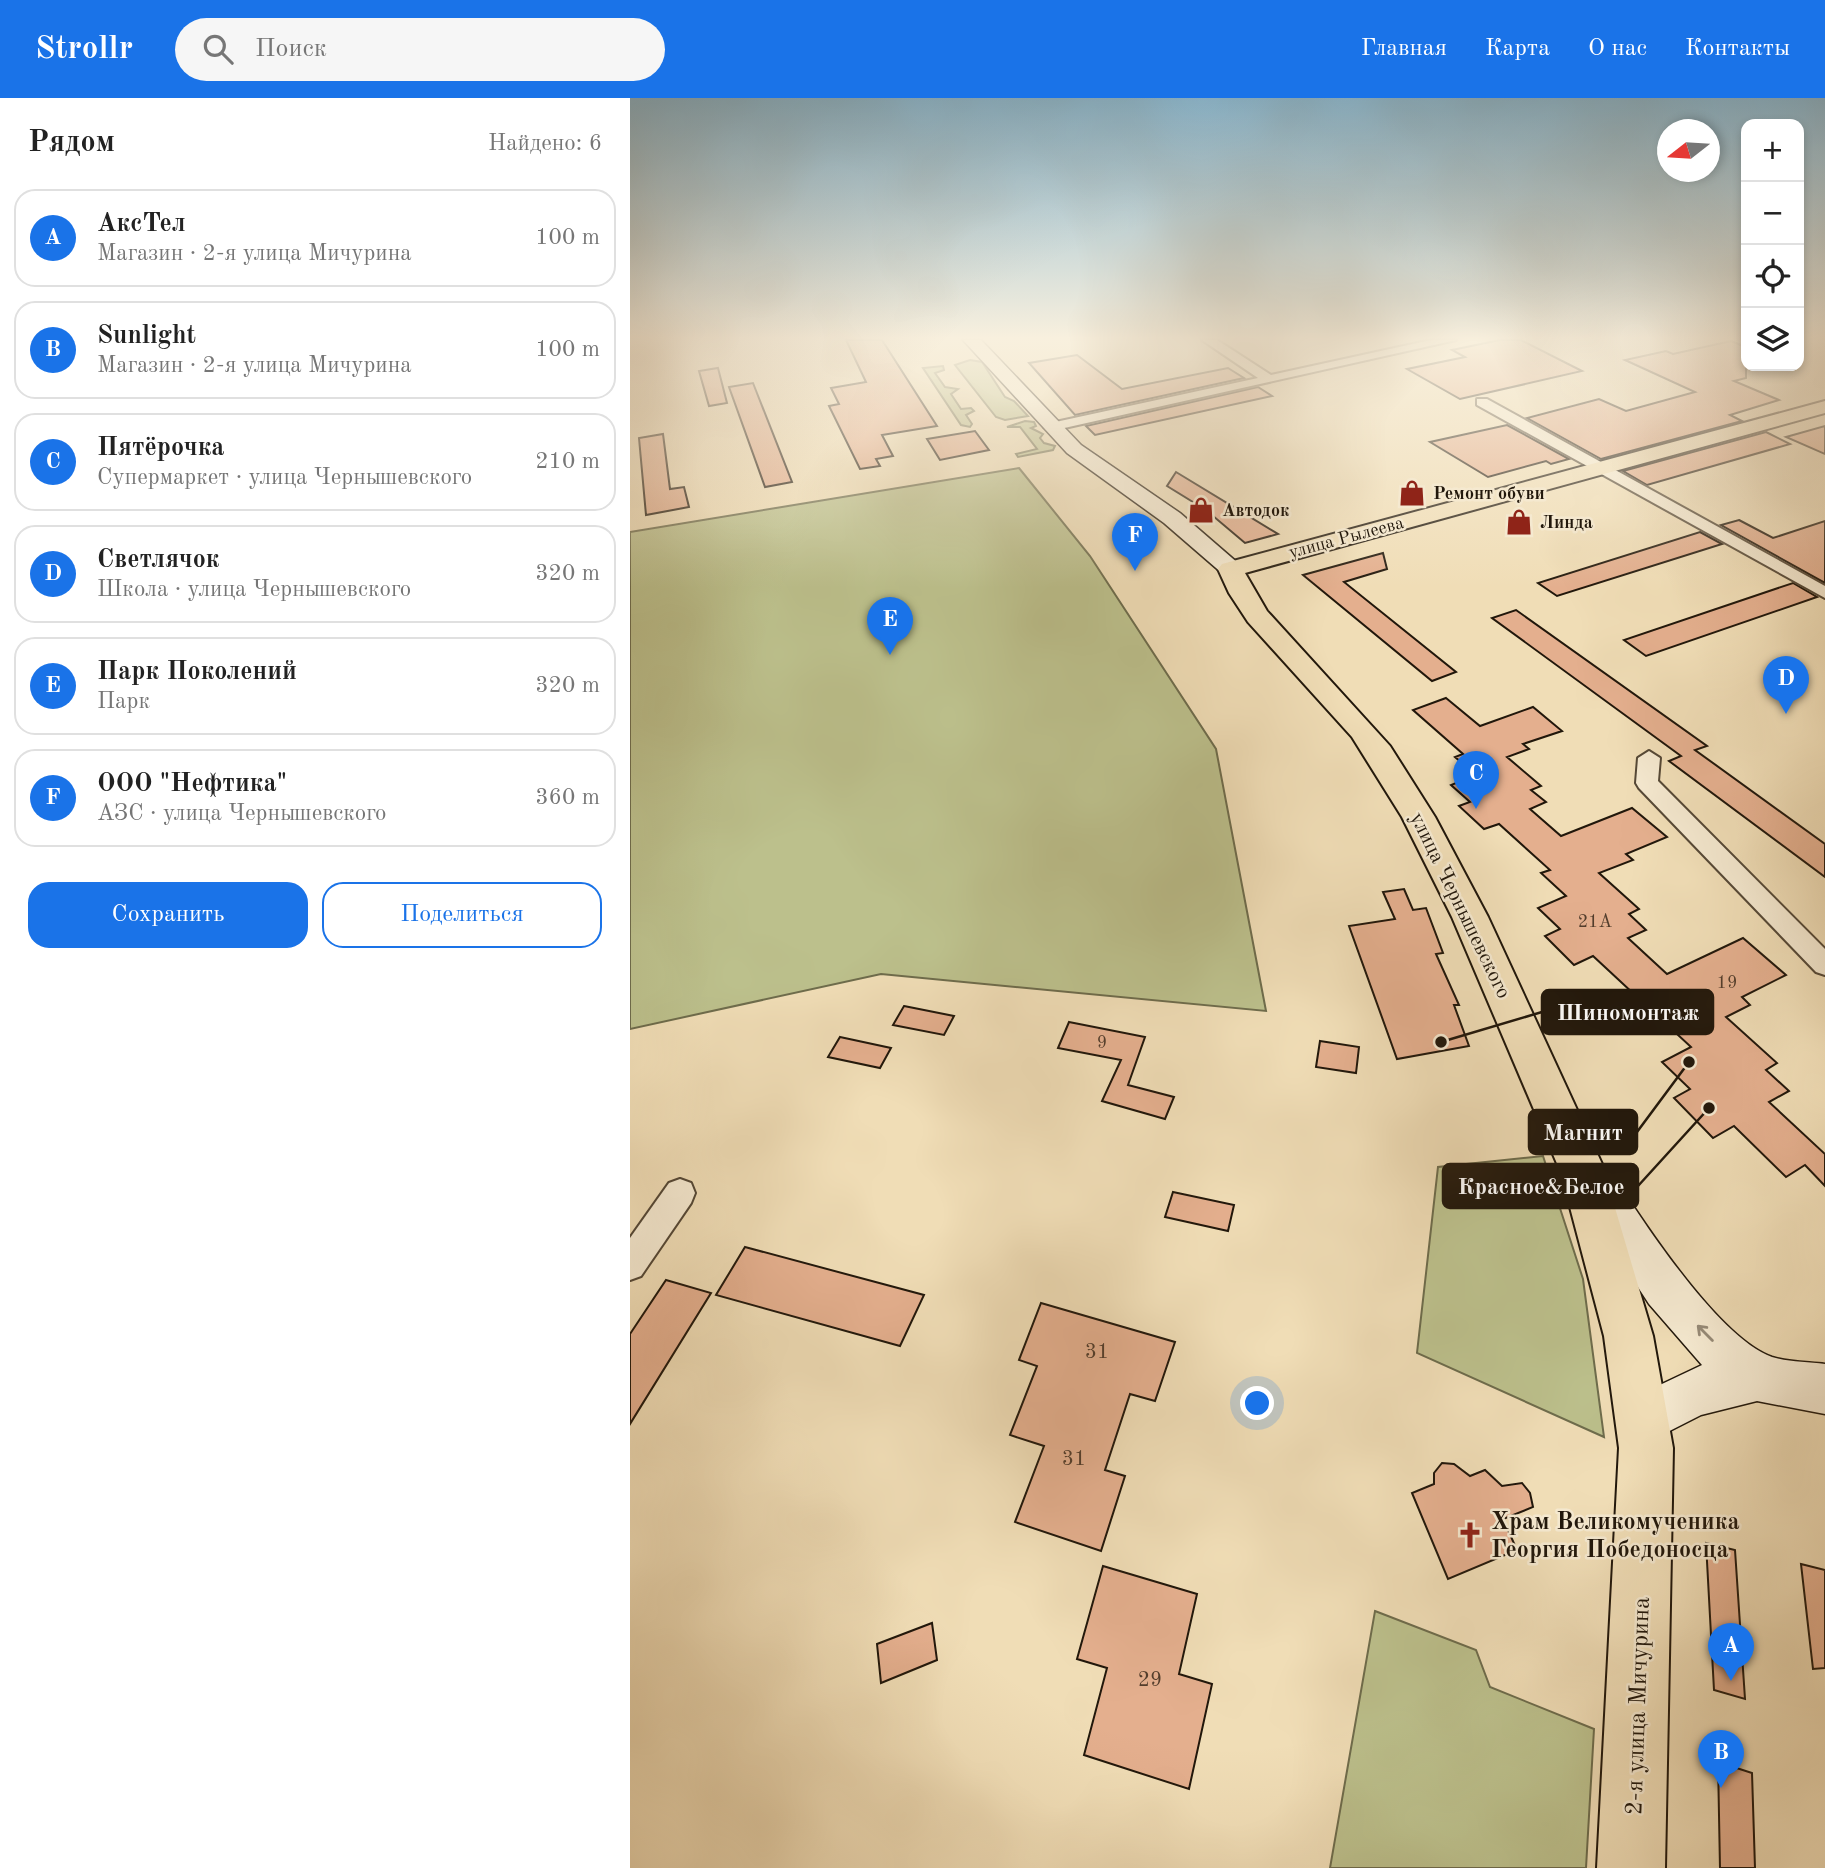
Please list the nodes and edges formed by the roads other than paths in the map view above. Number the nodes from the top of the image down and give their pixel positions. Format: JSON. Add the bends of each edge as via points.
{"nodes":[{"id":1,"x":1047,"y":423,"type":"edge"},
{"id":2,"x":1071,"y":423,"type":"edge"},
{"id":3,"x":1520,"y":423,"type":"edge"},
{"id":4,"x":1773,"y":423,"type":"edge"},
{"id":5,"x":1051,"y":427,"type":"junction"},
{"id":6,"x":1606,"y":473,"type":"junction"},
{"id":7,"x":1231,"y":569,"type":"junction"},
{"id":8,"x":1825,"y":593,"type":"edge"},
{"id":9,"x":1649,"y":758,"type":"dead end"},
{"id":10,"x":1825,"y":965,"type":"edge"},
{"id":11,"x":1577,"y":1156,"type":"junction"},
{"id":12,"x":680,"y":1194,"type":"dead end"},
{"id":13,"x":630,"y":1265,"type":"edge"},
{"id":14,"x":1758,"y":1376,"type":"junction"},
{"id":15,"x":1825,"y":1389,"type":"edge"},
{"id":16,"x":1644,"y":1419,"type":"junction"},
{"id":17,"x":1631,"y":1868,"type":"edge"}],
"edges":[{"from":1,"to":5,"type":"street","name":"улица Чернышевского"},
{"from":2,"to":5,"type":"street"},
{"from":3,"to":6,"type":"street"},
{"from":4,"to":6,"type":"main road","name":"улица Рылеева"},
{"from":5,"to":7,"type":"street","name":"улица Чернышевского"},
{"from":6,"to":7,"type":"main road","name":"улица Рылеева"},
{"from":6,"to":8,"type":"street"},
{"from":7,"to":11,"type":"main road","name":"улица Чернышевского","via":[[1252,608],[1336,699],[1407,795],[1438,848]]},
{"from":9,"to":10,"type":"street","via":[[1647,783]]},
{"from":14,"to":11,"type":"street","name":"улица Чернышевского","one_way":true,"via":[[1705,1334],[1679,1305]]},
{"from":11,"to":16,"type":"main road","name":"2-я улица Мичурина","via":[[1621,1299]]},
{"from":12,"to":13,"type":"street"},
{"from":14,"to":15,"type":"street","name":"улица Чернышевского"},
{"from":14,"to":16,"type":"street","via":[[1717,1382]]},
{"from":16,"to":17,"type":"main road","name":"2-я улица Мичурина"}]}
